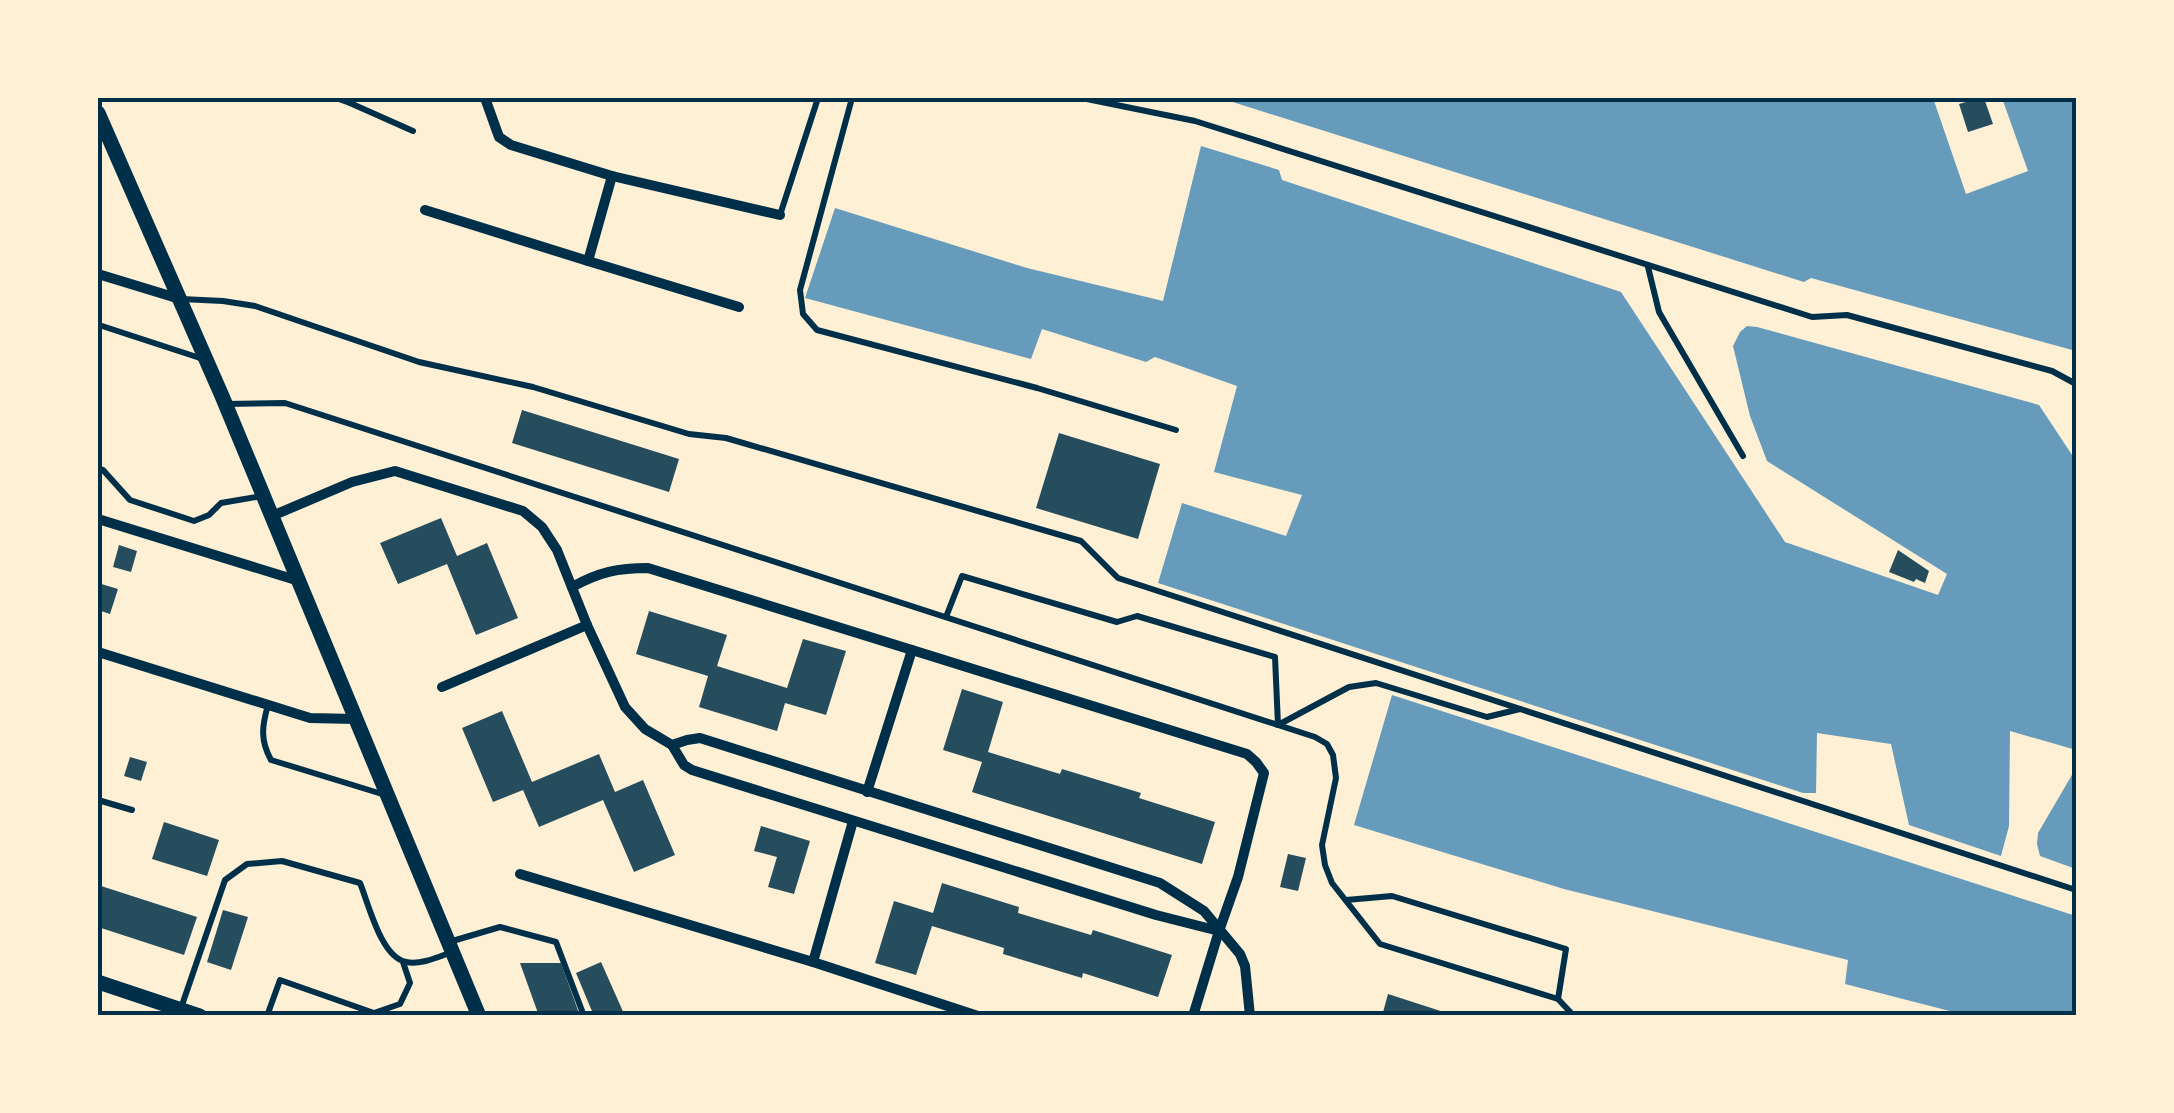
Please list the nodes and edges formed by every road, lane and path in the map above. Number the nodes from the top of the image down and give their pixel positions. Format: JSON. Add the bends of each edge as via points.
{"nodes":[{"id":1,"x":336,"y":98,"type":"edge"},
{"id":2,"x":484,"y":98,"type":"edge"},
{"id":3,"x":818,"y":98,"type":"edge"},
{"id":4,"x":852,"y":98,"type":"edge"},
{"id":5,"x":1082,"y":98,"type":"edge"},
{"id":6,"x":351,"y":100,"type":"edge"},
{"id":7,"x":98,"y":114,"type":"edge"},
{"id":8,"x":413,"y":131,"type":"dead end"},
{"id":9,"x":612,"y":176,"type":"junction"},
{"id":10,"x":425,"y":210,"type":"dead end"},
{"id":11,"x":780,"y":215,"type":"joint"},
{"id":12,"x":588,"y":261,"type":"junction"},
{"id":13,"x":1648,"y":266,"type":"junction"},
{"id":14,"x":98,"y":274,"type":"edge"},
{"id":15,"x":180,"y":299,"type":"junction"},
{"id":16,"x":739,"y":307,"type":"dead end"},
{"id":17,"x":98,"y":327,"type":"edge"},
{"id":18,"x":206,"y":360,"type":"junction"},
{"id":19,"x":2076,"y":384,"type":"edge"},
{"id":20,"x":225,"y":404,"type":"junction"},
{"id":21,"x":1176,"y":430,"type":"dead end"},
{"id":22,"x":1743,"y":456,"type":"dead end"},
{"id":23,"x":98,"y":468,"type":"edge"},
{"id":24,"x":263,"y":496,"type":"junction"},
{"id":25,"x":272,"y":516,"type":"junction"},
{"id":26,"x":98,"y":519,"type":"edge"},
{"id":27,"x":298,"y":581,"type":"junction"},
{"id":28,"x":572,"y":587,"type":"junction"},
{"id":29,"x":946,"y":617,"type":"junction"},
{"id":30,"x":588,"y":625,"type":"junction"},
{"id":31,"x":912,"y":650,"type":"junction"},
{"id":32,"x":98,"y":652,"type":"edge"},
{"id":33,"x":442,"y":687,"type":"dead end"},
{"id":34,"x":268,"y":706,"type":"junction"},
{"id":35,"x":1522,"y":709,"type":"junction"},
{"id":36,"x":355,"y":719,"type":"junction"},
{"id":37,"x":1278,"y":724,"type":"junction"},
{"id":38,"x":672,"y":745,"type":"junction"},
{"id":39,"x":867,"y":792,"type":"junction"},
{"id":40,"x":387,"y":795,"type":"junction"},
{"id":41,"x":98,"y":800,"type":"edge"},
{"id":42,"x":132,"y":810,"type":"dead end"},
{"id":43,"x":854,"y":821,"type":"junction"},
{"id":44,"x":520,"y":874,"type":"dead end"},
{"id":45,"x":2076,"y":890,"type":"edge"},
{"id":46,"x":1345,"y":900,"type":"junction"},
{"id":47,"x":1218,"y":931,"type":"junction"},
{"id":48,"x":450,"y":947,"type":"junction"},
{"id":49,"x":404,"y":962,"type":"junction"},
{"id":50,"x":812,"y":962,"type":"junction"},
{"id":51,"x":98,"y":982,"type":"edge"},
{"id":52,"x":1558,"y":999,"type":"junction"},
{"id":53,"x":180,"y":1009,"type":"junction"},
{"id":54,"x":200,"y":1016,"type":"edge"},
{"id":55,"x":267,"y":1016,"type":"edge"},
{"id":56,"x":479,"y":1016,"type":"edge"},
{"id":57,"x":584,"y":1016,"type":"edge"},
{"id":58,"x":978,"y":1016,"type":"edge"},
{"id":59,"x":1193,"y":1016,"type":"edge"},
{"id":60,"x":1250,"y":1016,"type":"edge"},
{"id":61,"x":1574,"y":1016,"type":"edge"}],
"edges":[{"from":1,"to":6,"type":"lane"},
{"from":2,"to":9,"type":"street","via":[[498,137],[511,145]]},
{"from":3,"to":11,"type":"lane"},
{"from":4,"to":21,"type":"lane","via":[[800,290],[804,314],[817,330]]},
{"from":5,"to":13,"type":"lane","via":[[1195,121]]},
{"from":6,"to":8,"type":"lane"},
{"from":7,"to":15,"type":"main road"},
{"from":9,"to":11,"type":"street"},
{"from":9,"to":12,"type":"street"},
{"from":10,"to":12,"type":"street"},
{"from":12,"to":16,"type":"street"},
{"from":13,"to":19,"type":"lane","via":[[1812,317],[1847,315],[2034,366]]},
{"from":13,"to":22,"type":"lane","via":[[1660,312]]},
{"from":14,"to":15,"type":"street"},
{"from":15,"to":18,"type":"main road"},
{"from":15,"to":35,"type":"lane","via":[[255,306],[419,362],[533,387],[689,434],[726,438],[1081,541],[1118,578]]},
{"from":17,"to":18,"type":"lane"},
{"from":18,"to":20,"type":"main road"},
{"from":20,"to":24,"type":"main road"},
{"from":20,"to":29,"type":"lane","via":[[285,403]]},
{"from":23,"to":24,"type":"lane","via":[[130,500],[194,521],[221,502]]},
{"from":24,"to":25,"type":"main road"},
{"from":25,"to":27,"type":"main road"},
{"from":25,"to":28,"type":"street","via":[[395,471],[524,511],[557,550]]},
{"from":26,"to":27,"type":"street"},
{"from":27,"to":36,"type":"main road"},
{"from":28,"to":30,"type":"street"},
{"from":28,"to":31,"type":"street","via":[[595,574],[648,568]]},
{"from":29,"to":37,"type":"lane"},
{"from":29,"to":37,"type":"lane","via":[[962,576],[1117,622],[1137,616],[1275,657]]},
{"from":30,"to":33,"type":"street"},
{"from":30,"to":38,"type":"street","via":[[631,716]]},
{"from":31,"to":39,"type":"street"},
{"from":31,"to":47,"type":"street","via":[[1256,762],[1264,773],[1260,792]]},
{"from":32,"to":34,"type":"street"},
{"from":34,"to":36,"type":"street","via":[[310,718]]},
{"from":34,"to":40,"type":"lane","via":[[262,727],[271,760]]},
{"from":35,"to":37,"type":"lane","via":[[1487,718],[1376,683],[1349,687]]},
{"from":35,"to":45,"type":"lane"},
{"from":36,"to":40,"type":"main road"},
{"from":37,"to":46,"type":"lane","via":[[1328,744],[1336,778],[1322,845],[1332,882]]},
{"from":38,"to":39,"type":"street","via":[[700,738]]},
{"from":38,"to":43,"type":"street","via":[[692,770]]},
{"from":39,"to":47,"type":"street","via":[[1160,883],[1204,911]]},
{"from":40,"to":48,"type":"main road"},
{"from":41,"to":42,"type":"lane"},
{"from":43,"to":47,"type":"street"},
{"from":43,"to":50,"type":"street"},
{"from":44,"to":50,"type":"street"},
{"from":46,"to":52,"type":"lane","via":[[1380,944]]},
{"from":46,"to":52,"type":"lane","via":[[1392,896],[1566,949]]},
{"from":47,"to":59,"type":"street"},
{"from":47,"to":60,"type":"street","via":[[1246,966]]},
{"from":48,"to":49,"type":"lane","via":[[423,962]]},
{"from":48,"to":56,"type":"main road"},
{"from":48,"to":57,"type":"lane","via":[[500,928],[556,942]]},
{"from":49,"to":53,"type":"lane","via":[[386,949],[360,883],[282,861],[247,864],[225,880]]},
{"from":49,"to":55,"type":"lane","via":[[410,983],[400,1004],[374,1013],[280,980]]},
{"from":50,"to":58,"type":"street"},
{"from":51,"to":53,"type":"main road"},
{"from":52,"to":61,"type":"lane"},
{"from":53,"to":54,"type":"main road"}]}
